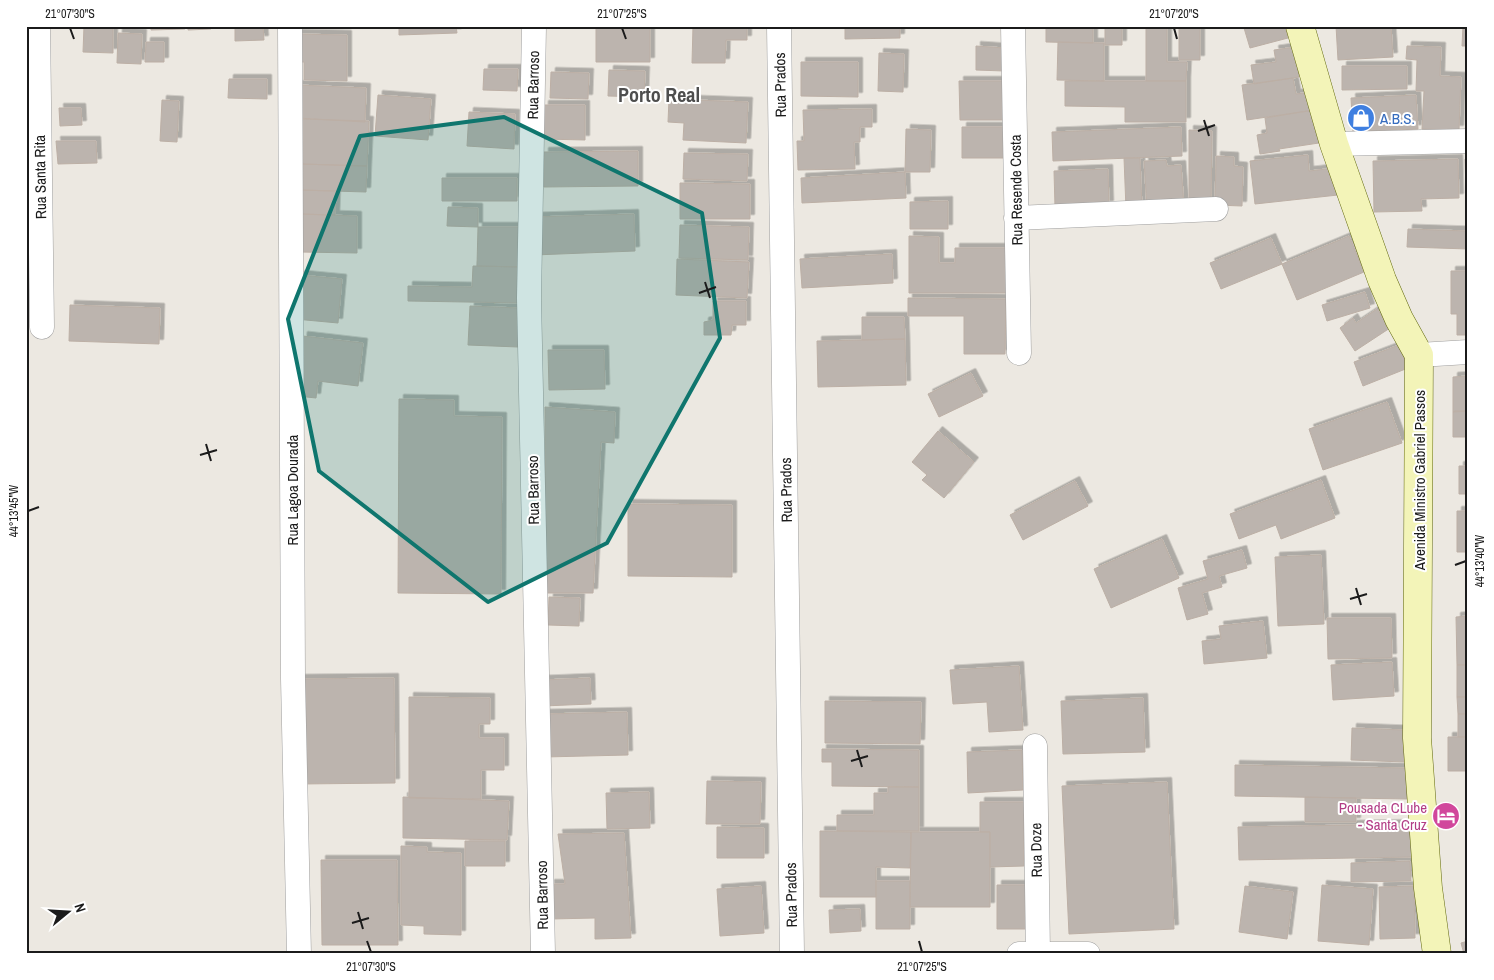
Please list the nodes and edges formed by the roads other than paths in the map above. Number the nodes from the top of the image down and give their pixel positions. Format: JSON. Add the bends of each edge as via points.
{"nodes":[{"id":1,"x":38,"y":26,"type":"edge"},
{"id":2,"x":290,"y":26,"type":"edge"},
{"id":3,"x":534,"y":26,"type":"edge"},
{"id":4,"x":779,"y":26,"type":"edge"},
{"id":5,"x":1013,"y":26,"type":"edge"},
{"id":6,"x":1300,"y":26,"type":"edge"},
{"id":7,"x":1468,"y":141,"type":"edge"},
{"id":8,"x":1334,"y":144,"type":"junction"},
{"id":9,"x":1216,"y":210,"type":"dead end"},
{"id":10,"x":1016,"y":218,"type":"junction"},
{"id":11,"x":42,"y":327,"type":"dead end"},
{"id":12,"x":1468,"y":352,"type":"edge"},
{"id":13,"x":1019,"y":353,"type":"dead end"},
{"id":14,"x":1419,"y":355,"type":"junction"},
{"id":15,"x":1035,"y":746,"type":"dead end"},
{"id":16,"x":299,"y":954,"type":"edge"},
{"id":17,"x":543,"y":954,"type":"edge"},
{"id":18,"x":792,"y":954,"type":"edge"},
{"id":19,"x":1019,"y":954,"type":"edge"},
{"id":20,"x":1038,"y":954,"type":"edge"},
{"id":21,"x":1088,"y":954,"type":"edge"},
{"id":22,"x":1435,"y":954,"type":"edge"}],
"edges":[{"from":1,"to":11,"type":"street","name":"Rua Santa Rita"},
{"from":2,"to":16,"type":"street","name":"Rua Lagoa Dourada","via":[[293,679]]},
{"from":3,"to":17,"type":"street","name":"Rua Barroso","via":[[529,298]]},
{"from":4,"to":18,"type":"street","name":"Rua Prados"},
{"from":5,"to":10,"type":"street","name":"Rua Resende Costa"},
{"from":6,"to":8,"type":"main road","name":"Avenida Ministro Gabriel Passos"},
{"from":7,"to":8,"type":"street"},
{"from":8,"to":14,"type":"main road","name":"Avenida Ministro Gabriel Passos","via":[[1382,280]]},
{"from":9,"to":10,"type":"street"},
{"from":10,"to":13,"type":"street","name":"Rua Resende Costa"},
{"from":12,"to":14,"type":"street"},
{"from":14,"to":22,"type":"main road","name":"Avenida Ministro Gabriel Passos","via":[[1417,738]]},
{"from":15,"to":20,"type":"street","name":"Rua Doze"},
{"from":19,"to":20,"type":"street"},
{"from":20,"to":21,"type":"street"}]}
